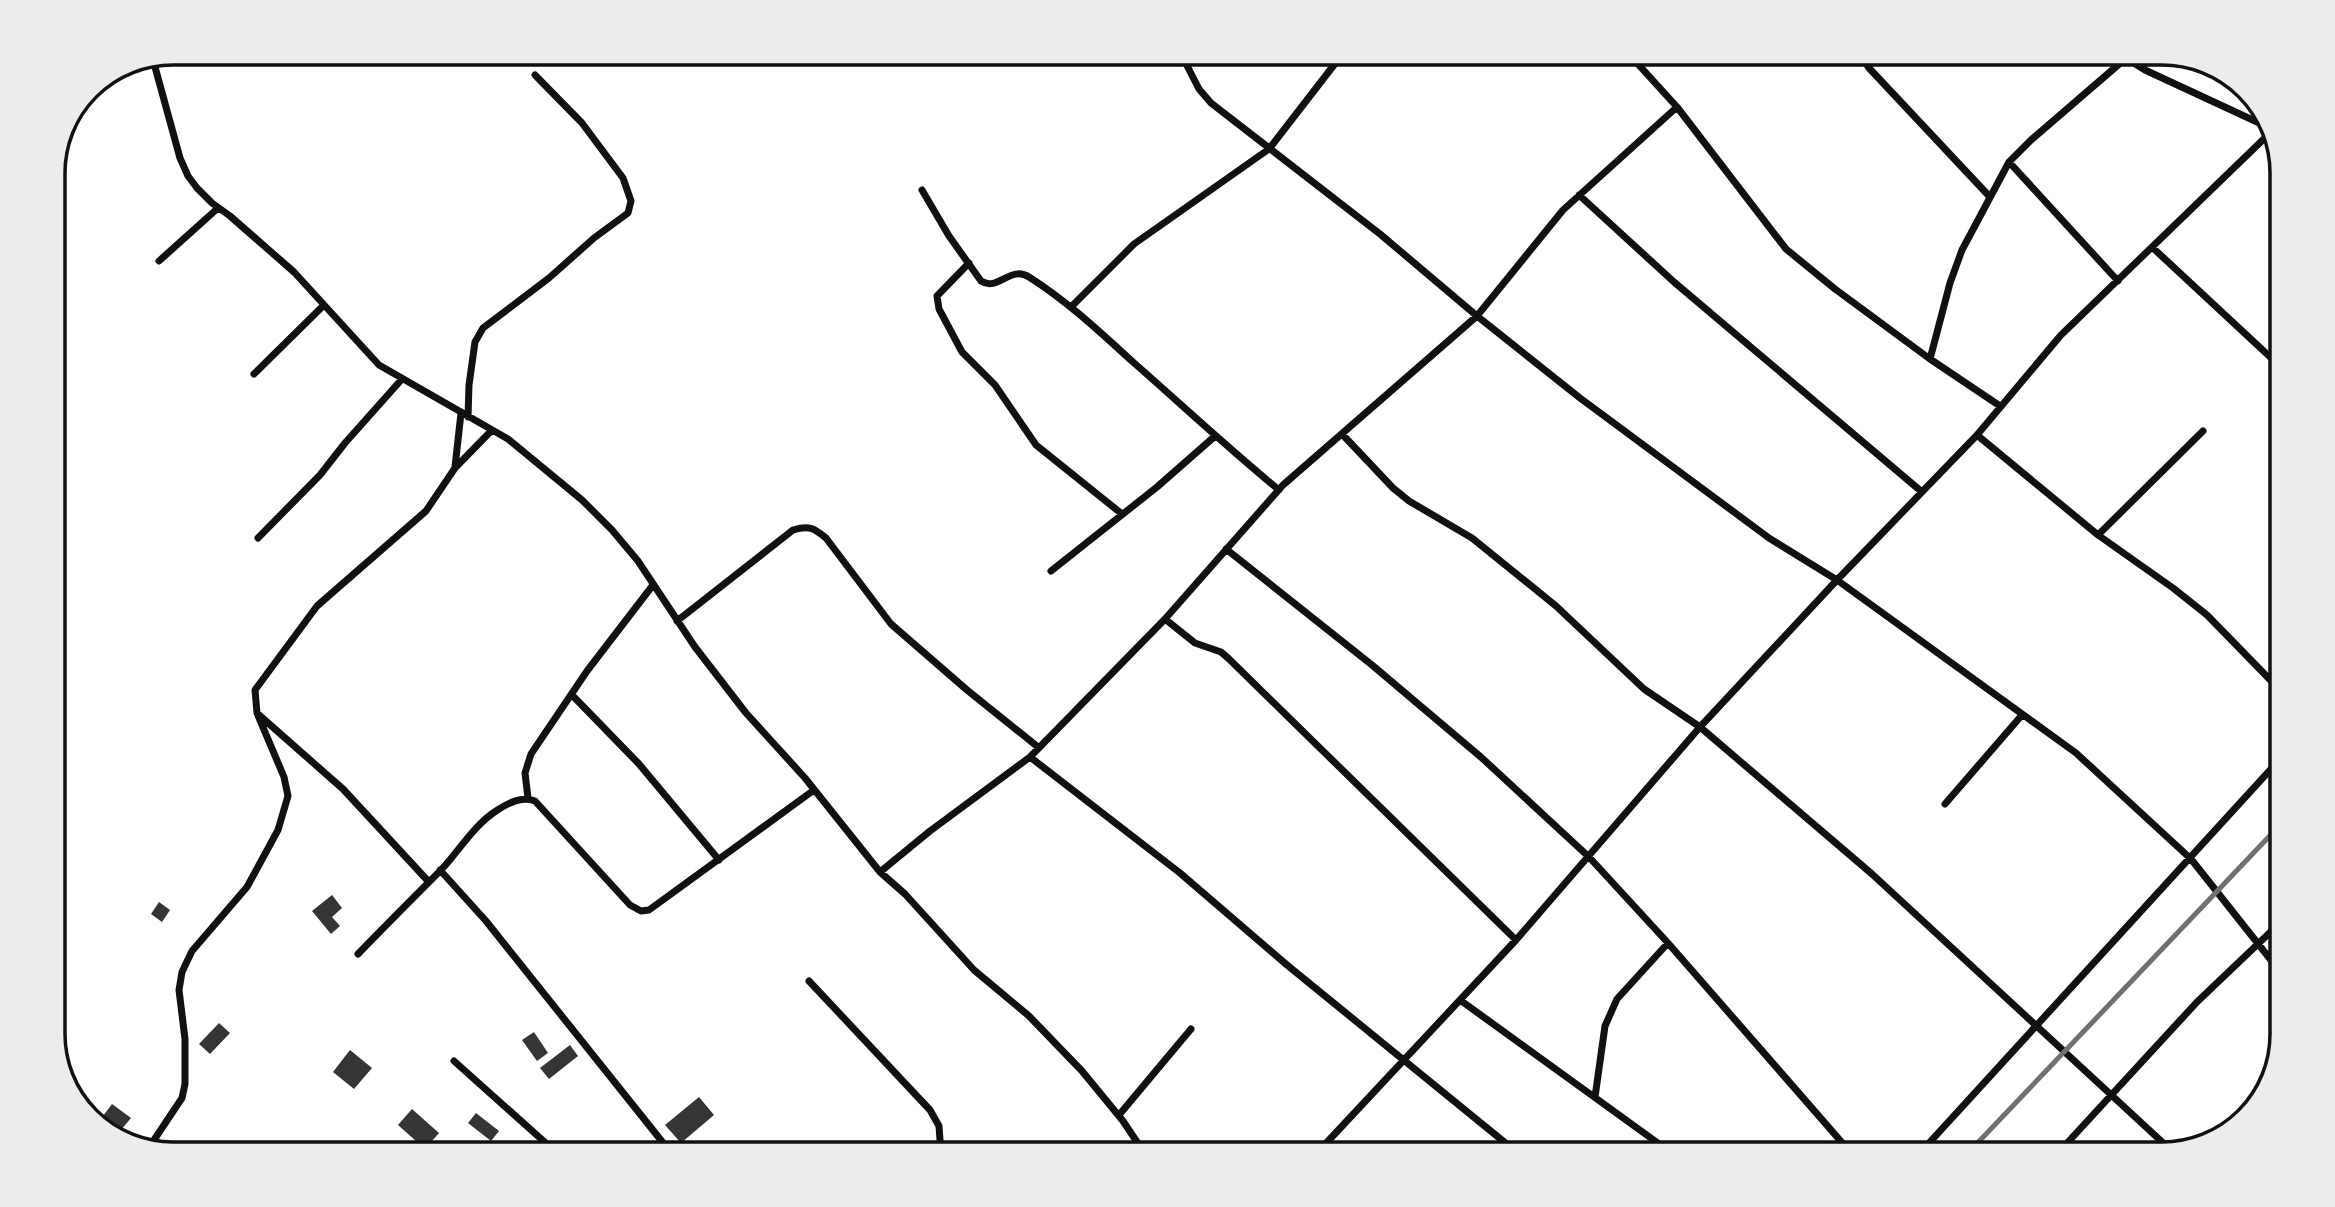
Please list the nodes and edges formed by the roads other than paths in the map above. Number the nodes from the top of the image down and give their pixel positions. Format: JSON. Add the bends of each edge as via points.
{"nodes":[{"id":1,"x":1187,"y":65,"type":"edge"},
{"id":2,"x":1334,"y":65,"type":"edge"},
{"id":3,"x":1639,"y":65,"type":"edge"},
{"id":4,"x":1867,"y":65,"type":"edge"},
{"id":5,"x":2118,"y":65,"type":"edge"},
{"id":6,"x":2139,"y":66,"type":"edge"},
{"id":7,"x":155,"y":67,"type":"edge"},
{"id":8,"x":535,"y":75,"type":"dead end"},
{"id":9,"x":1677,"y":107,"type":"junction"},
{"id":10,"x":2259,"y":124,"type":"edge"},
{"id":11,"x":2264,"y":136,"type":"edge"},
{"id":12,"x":1269,"y":149,"type":"junction"},
{"id":13,"x":2009,"y":162,"type":"junction"},
{"id":14,"x":922,"y":190,"type":"dead end"},
{"id":15,"x":1578,"y":195,"type":"junction"},
{"id":16,"x":1990,"y":197,"type":"junction"},
{"id":17,"x":218,"y":208,"type":"junction"},
{"id":18,"x":2153,"y":248,"type":"junction"},
{"id":19,"x":159,"y":261,"type":"dead end"},
{"id":20,"x":969,"y":263,"type":"junction"},
{"id":21,"x":2118,"y":281,"type":"junction"},
{"id":22,"x":324,"y":305,"type":"junction"},
{"id":23,"x":1071,"y":307,"type":"junction"},
{"id":24,"x":1477,"y":316,"type":"junction"},
{"id":25,"x":2270,"y":357,"type":"edge"},
{"id":26,"x":1930,"y":359,"type":"junction"},
{"id":27,"x":254,"y":374,"type":"dead end"},
{"id":28,"x":402,"y":379,"type":"junction"},
{"id":29,"x":2000,"y":406,"type":"junction"},
{"id":30,"x":465,"y":415,"type":"junction"},
{"id":31,"x":492,"y":430,"type":"junction"},
{"id":32,"x":2203,"y":431,"type":"dead end"},
{"id":33,"x":1342,"y":434,"type":"junction"},
{"id":34,"x":1977,"y":435,"type":"junction"},
{"id":35,"x":1214,"y":437,"type":"junction"},
{"id":36,"x":455,"y":468,"type":"junction"},
{"id":37,"x":1279,"y":490,"type":"junction"},
{"id":38,"x":1922,"y":492,"type":"junction"},
{"id":39,"x":1122,"y":514,"type":"junction"},
{"id":40,"x":2098,"y":535,"type":"junction"},
{"id":41,"x":258,"y":538,"type":"dead end"},
{"id":42,"x":1226,"y":549,"type":"junction"},
{"id":43,"x":1051,"y":571,"type":"dead end"},
{"id":44,"x":1837,"y":580,"type":"junction"},
{"id":45,"x":653,"y":585,"type":"junction"},
{"id":46,"x":1165,"y":619,"type":"junction"},
{"id":47,"x":677,"y":621,"type":"junction"},
{"id":48,"x":2270,"y":680,"type":"edge"},
{"id":49,"x":572,"y":695,"type":"junction"},
{"id":50,"x":257,"y":712,"type":"junction"},
{"id":51,"x":2022,"y":715,"type":"junction"},
{"id":52,"x":1700,"y":727,"type":"junction"},
{"id":53,"x":1038,"y":747,"type":"junction"},
{"id":54,"x":1030,"y":757,"type":"junction"},
{"id":55,"x":2270,"y":770,"type":"edge"},
{"id":56,"x":814,"y":790,"type":"junction"},
{"id":57,"x":528,"y":798,"type":"junction"},
{"id":58,"x":1945,"y":804,"type":"dead end"},
{"id":59,"x":1589,"y":857,"type":"junction"},
{"id":60,"x":2191,"y":859,"type":"junction"},
{"id":61,"x":719,"y":860,"type":"junction"},
{"id":62,"x":440,"y":870,"type":"junction"},
{"id":63,"x":880,"y":873,"type":"junction"},
{"id":64,"x":428,"y":881,"type":"junction"},
{"id":65,"x":2270,"y":933,"type":"edge"},
{"id":66,"x":1516,"y":940,"type":"junction"},
{"id":67,"x":1668,"y":943,"type":"junction"},
{"id":68,"x":2257,"y":944,"type":"junction"},
{"id":69,"x":358,"y":954,"type":"dead end"},
{"id":70,"x":2270,"y":959,"type":"edge"},
{"id":71,"x":808,"y":981,"type":"dead end"},
{"id":72,"x":1460,"y":1000,"type":"junction"},
{"id":73,"x":2038,"y":1026,"type":"junction"},
{"id":74,"x":1191,"y":1029,"type":"dead end"},
{"id":75,"x":1403,"y":1059,"type":"junction"},
{"id":76,"x":454,"y":1061,"type":"dead end"},
{"id":77,"x":2112,"y":1096,"type":"junction"},
{"id":78,"x":1595,"y":1097,"type":"junction"},
{"id":79,"x":1119,"y":1115,"type":"junction"},
{"id":80,"x":154,"y":1140,"type":"edge"},
{"id":81,"x":545,"y":1142,"type":"edge"},
{"id":82,"x":662,"y":1142,"type":"edge"},
{"id":83,"x":940,"y":1142,"type":"edge"},
{"id":84,"x":1137,"y":1142,"type":"edge"},
{"id":85,"x":1329,"y":1142,"type":"edge"},
{"id":86,"x":1504,"y":1142,"type":"edge"},
{"id":87,"x":1657,"y":1142,"type":"edge"},
{"id":88,"x":1842,"y":1142,"type":"edge"},
{"id":89,"x":1930,"y":1142,"type":"edge"},
{"id":90,"x":2068,"y":1142,"type":"edge"},
{"id":91,"x":2162,"y":1142,"type":"edge"}],
"edges":[{"from":1,"to":12,"type":"street","via":[[1211,103]]},
{"from":2,"to":12,"type":"street"},
{"from":3,"to":9,"type":"street"},
{"from":4,"to":16,"type":"street"},
{"from":5,"to":13,"type":"street"},
{"from":6,"to":10,"type":"street"},
{"from":7,"to":17,"type":"street","via":[[180,158],[197,188]]},
{"from":8,"to":30,"type":"street","via":[[583,122],[623,178],[631,201],[628,213],[483,328],[475,342]]},
{"from":9,"to":15,"type":"street"},
{"from":9,"to":26,"type":"street","via":[[1786,249]]},
{"from":11,"to":18,"type":"street"},
{"from":12,"to":23,"type":"street","via":[[1134,244]]},
{"from":12,"to":24,"type":"street"},
{"from":13,"to":16,"type":"street"},
{"from":13,"to":21,"type":"street"},
{"from":14,"to":20,"type":"street"},
{"from":15,"to":24,"type":"street"},
{"from":15,"to":38,"type":"street"},
{"from":16,"to":26,"type":"street","via":[[1962,250]]},
{"from":17,"to":19,"type":"street"},
{"from":17,"to":22,"type":"street","via":[[271,251]]},
{"from":18,"to":21,"type":"street"},
{"from":18,"to":25,"type":"street"},
{"from":20,"to":23,"type":"street","via":[[987,285],[1016,273],[1025,275]]},
{"from":20,"to":39,"type":"street","via":[[937,296],[962,352],[995,385],[1036,445]]},
{"from":21,"to":29,"type":"street","via":[[2061,335]]},
{"from":22,"to":27,"type":"street"},
{"from":22,"to":28,"type":"street","via":[[379,365]]},
{"from":23,"to":35,"type":"street"},
{"from":24,"to":33,"type":"street"},
{"from":24,"to":44,"type":"street","via":[[1769,538]]},
{"from":26,"to":29,"type":"street"},
{"from":28,"to":30,"type":"street"},
{"from":28,"to":41,"type":"street","via":[[320,475]]},
{"from":29,"to":34,"type":"street"},
{"from":30,"to":31,"type":"street"},
{"from":30,"to":36,"type":"street"},
{"from":31,"to":36,"type":"street"},
{"from":31,"to":45,"type":"street","via":[[582,500],[630,551]]},
{"from":32,"to":40,"type":"street"},
{"from":33,"to":37,"type":"street"},
{"from":33,"to":52,"type":"street","via":[[1393,488],[1472,538],[1556,606],[1644,689]]},
{"from":34,"to":38,"type":"street"},
{"from":34,"to":40,"type":"street"},
{"from":35,"to":37,"type":"street"},
{"from":35,"to":39,"type":"street"},
{"from":36,"to":50,"type":"street","via":[[426,511],[317,606],[255,690]]},
{"from":37,"to":42,"type":"street"},
{"from":38,"to":44,"type":"street"},
{"from":39,"to":43,"type":"street"},
{"from":40,"to":48,"type":"street","via":[[2207,615]]},
{"from":42,"to":46,"type":"street"},
{"from":42,"to":59,"type":"street","via":[[1482,758]]},
{"from":44,"to":51,"type":"street"},
{"from":44,"to":52,"type":"street"},
{"from":45,"to":47,"type":"street"},
{"from":45,"to":49,"type":"street"},
{"from":46,"to":53,"type":"street"},
{"from":46,"to":66,"type":"street","via":[[1195,643],[1228,658]]},
{"from":47,"to":53,"type":"street","via":[[793,530],[815,528],[891,624]]},
{"from":47,"to":56,"type":"street","via":[[747,713]]},
{"from":49,"to":57,"type":"street","via":[[531,754],[525,774]]},
{"from":49,"to":61,"type":"street","via":[[639,764]]},
{"from":50,"to":64,"type":"street","via":[[343,789]]},
{"from":50,"to":80,"type":"street","via":[[288,796],[278,830],[247,887],[192,951],[182,972],[185,1084],[182,1098]]},
{"from":51,"to":58,"type":"street"},
{"from":51,"to":60,"type":"street","via":[[2076,754]]},
{"from":52,"to":59,"type":"street"},
{"from":52,"to":73,"type":"street","via":[[1872,874]]},
{"from":53,"to":54,"type":"street"},
{"from":54,"to":63,"type":"street"},
{"from":54,"to":75,"type":"street","via":[[1180,873]]},
{"from":55,"to":60,"type":"street"},
{"from":56,"to":61,"type":"street"},
{"from":56,"to":63,"type":"street"},
{"from":57,"to":61,"type":"street","via":[[630,905],[641,911],[649,910]]},
{"from":57,"to":62,"type":"street","via":[[495,811]]},
{"from":59,"to":66,"type":"street"},
{"from":59,"to":67,"type":"street"},
{"from":60,"to":68,"type":"street"},
{"from":60,"to":73,"type":"street"},
{"from":62,"to":64,"type":"street"},
{"from":62,"to":82,"type":"street"},
{"from":63,"to":79,"type":"street","via":[[905,894],[974,971],[1029,1016]]},
{"from":64,"to":69,"type":"street"},
{"from":65,"to":68,"type":"street"},
{"from":66,"to":72,"type":"street"},
{"from":67,"to":78,"type":"street","via":[[1617,999],[1605,1026]]},
{"from":67,"to":88,"type":"street"},
{"from":68,"to":70,"type":"street"},
{"from":68,"to":77,"type":"street"},
{"from":71,"to":83,"type":"street","via":[[930,1110],[939,1126]]},
{"from":72,"to":75,"type":"street"},
{"from":72,"to":78,"type":"street"},
{"from":73,"to":77,"type":"street"},
{"from":73,"to":89,"type":"street"},
{"from":74,"to":79,"type":"street"},
{"from":75,"to":85,"type":"street"},
{"from":75,"to":86,"type":"street"},
{"from":76,"to":81,"type":"street"},
{"from":77,"to":90,"type":"street"},
{"from":77,"to":91,"type":"street"},
{"from":78,"to":87,"type":"street"},
{"from":79,"to":84,"type":"street"}]}
